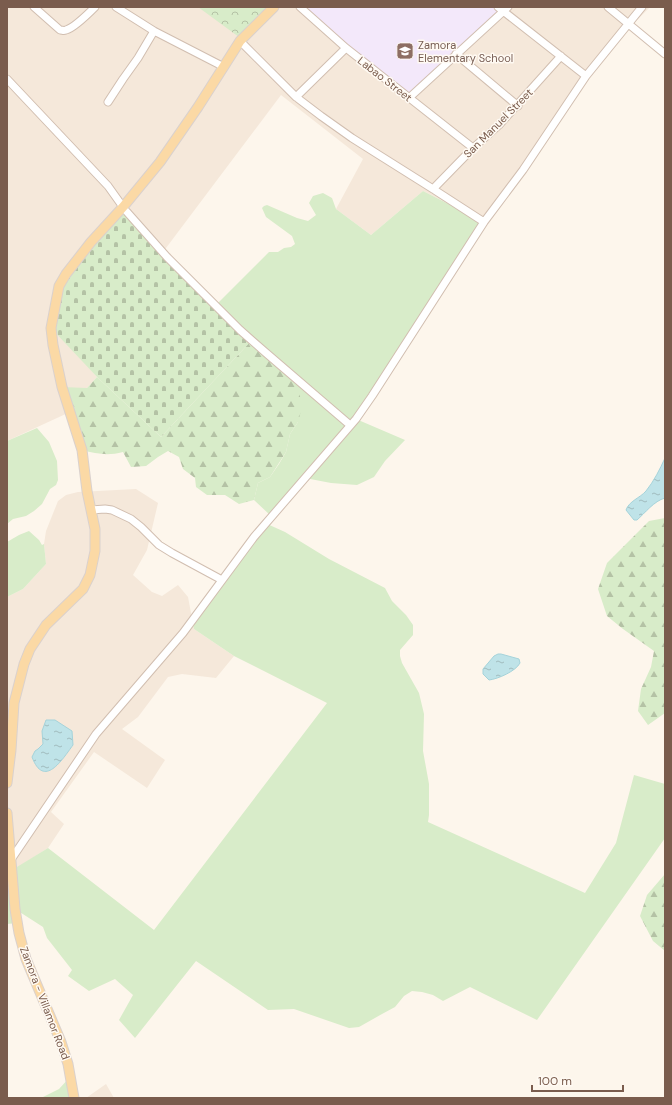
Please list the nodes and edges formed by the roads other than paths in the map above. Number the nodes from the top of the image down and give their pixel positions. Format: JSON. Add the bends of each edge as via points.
{"nodes":[{"id":1,"x":34,"y":7,"type":"edge"},
{"id":2,"x":95,"y":7,"type":"edge"},
{"id":3,"x":116,"y":7,"type":"edge"},
{"id":4,"x":274,"y":7,"type":"edge"},
{"id":5,"x":300,"y":7,"type":"edge"},
{"id":6,"x":608,"y":7,"type":"edge"},
{"id":7,"x":642,"y":7,"type":"edge"},
{"id":8,"x":503,"y":8,"type":"edge"},
{"id":9,"x":629,"y":24,"type":"junction"},
{"id":10,"x":154,"y":31,"type":"junction"},
{"id":11,"x":240,"y":41,"type":"junction"},
{"id":12,"x":346,"y":48,"type":"junction"},
{"id":13,"x":456,"y":54,"type":"junction"},
{"id":14,"x":665,"y":54,"type":"edge"},
{"id":15,"x":561,"y":56,"type":"junction"},
{"id":16,"x":224,"y":68,"type":"junction"},
{"id":17,"x":586,"y":76,"type":"junction"},
{"id":18,"x":7,"y":79,"type":"edge"},
{"id":19,"x":296,"y":97,"type":"junction"},
{"id":20,"x":409,"y":98,"type":"junction"},
{"id":21,"x":108,"y":102,"type":"dead end"},
{"id":22,"x":518,"y":105,"type":"junction"},
{"id":23,"x":473,"y":148,"type":"junction"},
{"id":24,"x":433,"y":189,"type":"junction"},
{"id":25,"x":125,"y":210,"type":"junction"},
{"id":26,"x":484,"y":222,"type":"junction"},
{"id":27,"x":350,"y":425,"type":"junction"},
{"id":28,"x":91,"y":510,"type":"junction"},
{"id":29,"x":222,"y":580,"type":"junction"},
{"id":30,"x":7,"y":784,"type":"edge"},
{"id":31,"x":7,"y":813,"type":"edge"},
{"id":32,"x":9,"y":861,"type":"edge"},
{"id":33,"x":74,"y":1098,"type":"edge"}],
"edges":[{"from":1,"to":2,"type":"street","via":[[60,30],[67,30]]},
{"from":3,"to":10,"type":"street"},
{"from":4,"to":11,"type":"main road"},
{"from":5,"to":12,"type":"street","name":"Labao Street"},
{"from":6,"to":9,"type":"street"},
{"from":7,"to":9,"type":"street"},
{"from":8,"to":13,"type":"street"},
{"from":8,"to":15,"type":"street"},
{"from":9,"to":14,"type":"street"},
{"from":9,"to":17,"type":"street"},
{"from":10,"to":16,"type":"street"},
{"from":10,"to":21,"type":"street"},
{"from":11,"to":16,"type":"main road"},
{"from":11,"to":19,"type":"street"},
{"from":12,"to":19,"type":"street"},
{"from":12,"to":20,"type":"street","name":"Labao Street"},
{"from":13,"to":20,"type":"street"},
{"from":13,"to":22,"type":"street"},
{"from":15,"to":17,"type":"street"},
{"from":15,"to":22,"type":"street","name":"San Manuel Street"},
{"from":16,"to":25,"type":"main road"},
{"from":17,"to":26,"type":"street","via":[[523,170]]},
{"from":18,"to":25,"type":"street","via":[[108,186]]},
{"from":19,"to":24,"type":"street","via":[[352,138]]},
{"from":20,"to":23,"type":"street","name":"Labao Street"},
{"from":22,"to":23,"type":"street","name":"San Manuel Street"},
{"from":23,"to":24,"type":"street","name":"San Manuel Street"},
{"from":24,"to":26,"type":"street"},
{"from":25,"to":27,"type":"street","via":[[167,257],[240,330]]},
{"from":25,"to":28,"type":"main road","via":[[91,242],[66,274],[59,286],[51,328],[62,387],[82,450]]},
{"from":26,"to":27,"type":"street","via":[[372,396]]},
{"from":27,"to":29,"type":"street","via":[[265,523]]},
{"from":28,"to":29,"type":"street","via":[[112,510],[131,519],[159,545]]},
{"from":28,"to":30,"type":"main road","via":[[95,529],[95,551],[90,575],[83,589],[46,625],[30,649],[24,664],[14,703]]},
{"from":29,"to":32,"type":"street","via":[[183,633],[96,734]]},
{"from":31,"to":32,"type":"main road","name":"Zamora - Villamor Road"},
{"from":32,"to":33,"type":"main road","name":"Zamora - Villamor Road","via":[[19,933],[26,959],[61,1042]]}]}
